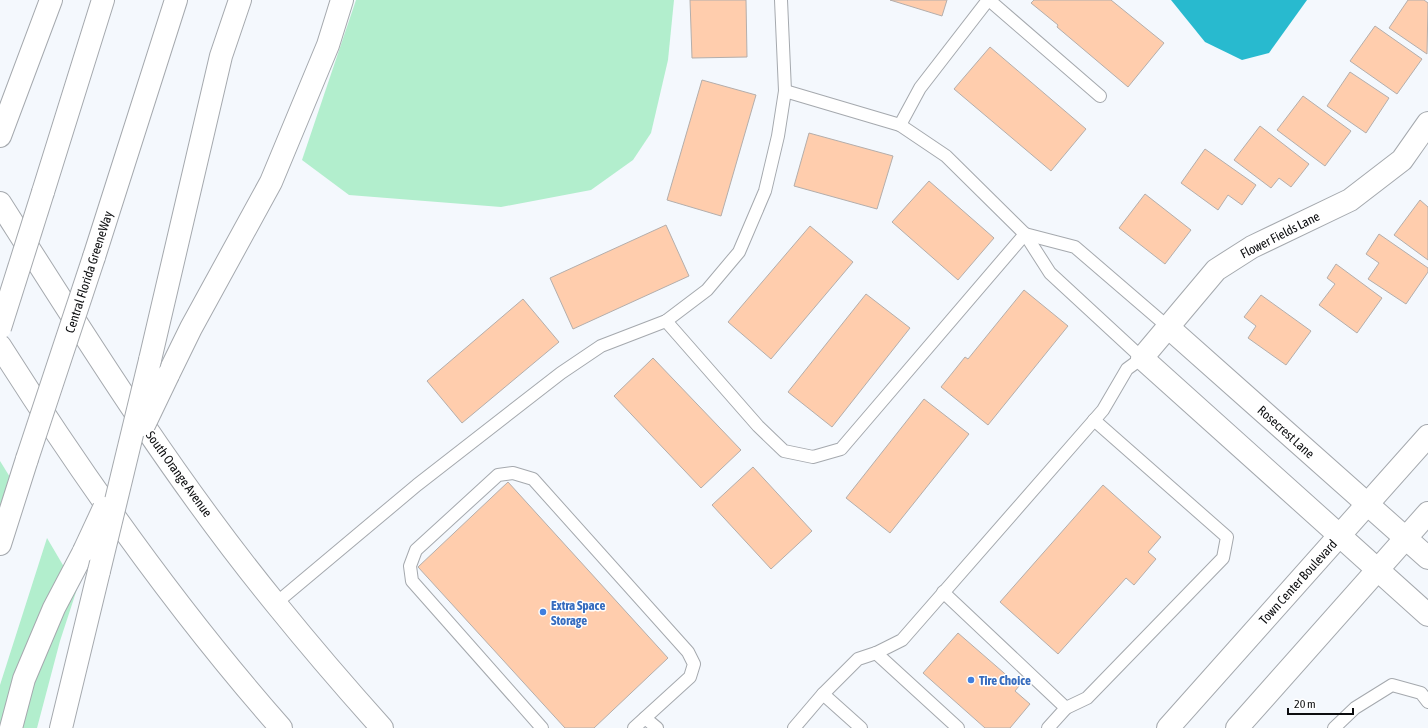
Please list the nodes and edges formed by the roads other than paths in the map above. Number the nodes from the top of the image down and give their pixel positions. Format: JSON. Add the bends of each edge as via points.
{"nodes":[{"id":1,"x":51,"y":0,"type":"edge"},
{"id":2,"x":103,"y":0,"type":"edge"},
{"id":3,"x":176,"y":0,"type":"edge"},
{"id":4,"x":240,"y":0,"type":"edge"},
{"id":5,"x":342,"y":0,"type":"edge"},
{"id":6,"x":781,"y":0,"type":"edge"},
{"id":7,"x":989,"y":0,"type":"edge"},
{"id":8,"x":785,"y":91,"type":"junction"},
{"id":9,"x":1100,"y":96,"type":"dead end"},
{"id":10,"x":1428,"y":123,"type":"edge"},
{"id":11,"x":900,"y":125,"type":"junction"},
{"id":12,"x":1,"y":133,"type":"edge"},
{"id":13,"x":0,"y":203,"type":"edge"},
{"id":14,"x":1025,"y":234,"type":"junction"},
{"id":15,"x":666,"y":321,"type":"junction"},
{"id":16,"x":1168,"y":327,"type":"junction"},
{"id":17,"x":0,"y":328,"type":"edge"},
{"id":18,"x":0,"y":346,"type":"edge"},
{"id":19,"x":1142,"y":358,"type":"junction"},
{"id":20,"x":1094,"y":420,"type":"junction"},
{"id":21,"x":1428,"y":436,"type":"edge"},
{"id":22,"x":1367,"y":504,"type":"junction"},
{"id":23,"x":1428,"y":513,"type":"edge"},
{"id":24,"x":1340,"y":536,"type":"junction"},
{"id":25,"x":1405,"y":538,"type":"junction"},
{"id":26,"x":0,"y":544,"type":"edge"},
{"id":27,"x":1428,"y":558,"type":"edge"},
{"id":28,"x":1377,"y":570,"type":"junction"},
{"id":29,"x":943,"y":592,"type":"junction"},
{"id":30,"x":275,"y":604,"type":"junction"},
{"id":31,"x":1428,"y":615,"type":"edge"},
{"id":32,"x":876,"y":653,"type":"junction"},
{"id":33,"x":823,"y":694,"type":"junction"},
{"id":34,"x":1428,"y":702,"type":"edge"},
{"id":35,"x":1066,"y":708,"type":"junction"},
{"id":36,"x":645,"y":718,"type":"junction"},
{"id":37,"x":11,"y":728,"type":"edge"},
{"id":38,"x":61,"y":728,"type":"edge"},
{"id":39,"x":281,"y":728,"type":"edge"},
{"id":40,"x":382,"y":728,"type":"edge"},
{"id":41,"x":542,"y":728,"type":"edge"},
{"id":42,"x":634,"y":728,"type":"edge"},
{"id":43,"x":657,"y":728,"type":"edge"},
{"id":44,"x":794,"y":728,"type":"edge"},
{"id":45,"x":861,"y":728,"type":"edge"},
{"id":46,"x":958,"y":728,"type":"edge"},
{"id":47,"x":1048,"y":728,"type":"edge"},
{"id":48,"x":1168,"y":728,"type":"edge"},
{"id":49,"x":1237,"y":728,"type":"edge"},
{"id":50,"x":1334,"y":728,"type":"edge"}],
"edges":[{"from":1,"to":12,"type":"main road"},
{"from":2,"to":17,"type":"main road","bridge":true},
{"from":3,"to":26,"type":"main road","name":"Central Florida GreeneWay","bridge":true},
{"from":4,"to":38,"type":"main road","bridge":true,"via":[[221,56]]},
{"from":5,"to":37,"type":"main road","bridge":true,"via":[[328,46],[271,182],[191,328],[54,608],[24,679]]},
{"from":6,"to":8,"type":"lane"},
{"from":7,"to":9,"type":"lane"},
{"from":7,"to":11,"type":"lane","via":[[920,88]]},
{"from":8,"to":11,"type":"lane"},
{"from":8,"to":15,"type":"lane","via":[[765,191],[739,252],[707,290]]},
{"from":10,"to":16,"type":"main road","name":"Flower Fields Lane","via":[[1402,160],[1350,200],[1252,247],[1216,270]]},
{"from":11,"to":14,"type":"lane","via":[[946,156]]},
{"from":13,"to":30,"type":"main road","name":"South Orange Avenue","via":[[136,413]]},
{"from":14,"to":15,"type":"lane","via":[[841,449],[813,457],[784,451],[758,426]]},
{"from":14,"to":16,"type":"lane","via":[[1075,247]]},
{"from":14,"to":19,"type":"lane","via":[[1050,273]]},
{"from":15,"to":30,"type":"lane","via":[[601,346],[561,373],[417,485]]},
{"from":16,"to":19,"type":"main road","name":"Flower Fields Lane"},
{"from":16,"to":22,"type":"main road","name":"Rosecrest Lane"},
{"from":18,"to":39,"type":"main road","via":[[111,514],[176,600]]},
{"from":19,"to":20,"type":"lane","via":[[1127,369],[1103,410]]},
{"from":19,"to":24,"type":"main road"},
{"from":20,"to":29,"type":"lane"},
{"from":20,"to":35,"type":"lane","via":[[1227,537],[1223,558],[1087,698]]},
{"from":21,"to":22,"type":"main road","name":"Town Center Boulevard"},
{"from":22,"to":24,"type":"main road","name":"Town Center Boulevard"},
{"from":22,"to":25,"type":"main road","name":"Rosecrest Lane"},
{"from":23,"to":25,"type":"main road"},
{"from":24,"to":28,"type":"main road"},
{"from":24,"to":48,"type":"main road","name":"Town Center Boulevard"},
{"from":25,"to":27,"type":"main road","name":"Rosecrest Lane"},
{"from":25,"to":28,"type":"main road"},
{"from":28,"to":31,"type":"main road"},
{"from":28,"to":49,"type":"main road"},
{"from":29,"to":32,"type":"lane","via":[[902,640]]},
{"from":29,"to":35,"type":"lane"},
{"from":30,"to":40,"type":"main road","name":"South Orange Avenue"},
{"from":32,"to":33,"type":"lane","via":[[858,659]]},
{"from":32,"to":46,"type":"lane"},
{"from":33,"to":44,"type":"lane"},
{"from":33,"to":45,"type":"lane"},
{"from":34,"to":50,"type":"lane","via":[[1421,693],[1392,685],[1354,708]]},
{"from":35,"to":47,"type":"lane"},
{"from":36,"to":41,"type":"lane","via":[[690,677],[694,664],[688,652],[533,479],[513,473],[498,475],[416,550],[410,566],[412,582]]},
{"from":36,"to":42,"type":"lane"},
{"from":36,"to":43,"type":"lane"}]}
